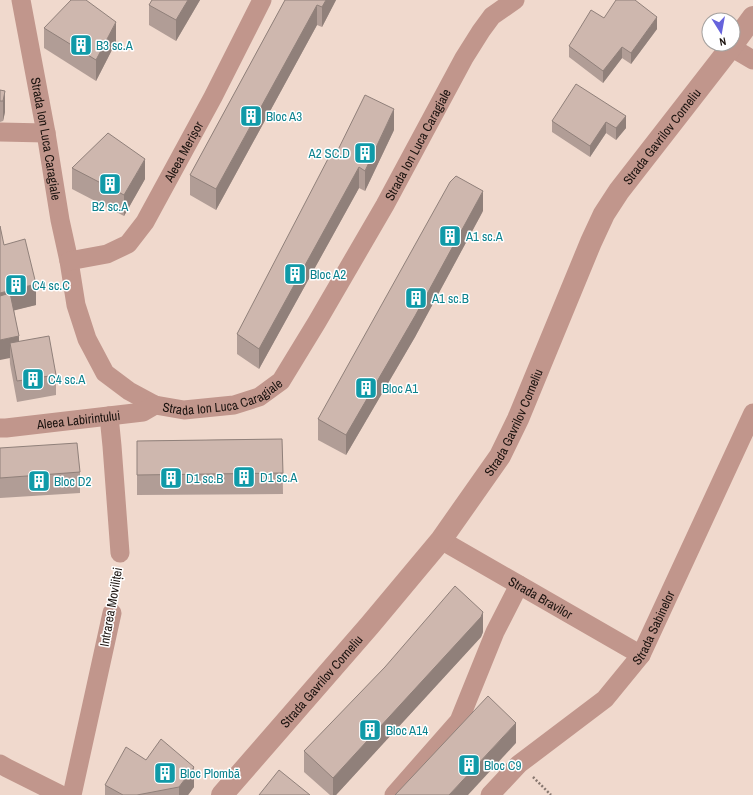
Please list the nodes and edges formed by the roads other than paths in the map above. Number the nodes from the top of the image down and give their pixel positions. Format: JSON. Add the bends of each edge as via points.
{"nodes":[{"id":1,"x":21,"y":0,"type":"edge"},
{"id":2,"x":262,"y":0,"type":"edge"},
{"id":3,"x":515,"y":0,"type":"edge"},
{"id":4,"x":492,"y":8,"type":"edge"},
{"id":5,"x":753,"y":17,"type":"edge"},
{"id":6,"x":741,"y":33,"type":"edge"},
{"id":7,"x":727,"y":52,"type":"edge"},
{"id":8,"x":739,"y":52,"type":"edge"},
{"id":9,"x":753,"y":60,"type":"edge"},
{"id":10,"x":0,"y":132,"type":"edge"},
{"id":11,"x":46,"y":133,"type":"junction"},
{"id":12,"x":69,"y":261,"type":"junction"},
{"id":13,"x":155,"y":404,"type":"junction"},
{"id":14,"x":753,"y":413,"type":"edge"},
{"id":15,"x":109,"y":416,"type":"junction"},
{"id":16,"x":0,"y":428,"type":"edge"},
{"id":17,"x":441,"y":540,"type":"junction"},
{"id":18,"x":120,"y":553,"type":"road end"},
{"id":19,"x":519,"y":585,"type":"junction"},
{"id":20,"x":112,"y":613,"type":"road end"},
{"id":21,"x":641,"y":655,"type":"junction"},
{"id":22,"x":0,"y":764,"type":"edge"},
{"id":23,"x":61,"y":795,"type":"edge"},
{"id":24,"x":72,"y":795,"type":"edge"},
{"id":25,"x":222,"y":795,"type":"edge"},
{"id":26,"x":394,"y":795,"type":"edge"},
{"id":27,"x":490,"y":795,"type":"edge"}],
"edges":[{"from":1,"to":11,"type":"street","name":"Strada Ion Luca Caragiale"},
{"from":2,"to":12,"type":"street","name":"Aleea Merișor","via":[[145,222],[128,244],[107,254]]},
{"from":3,"to":4,"type":"street","name":"Strada Ion Luca Caragiale"},
{"from":4,"to":13,"type":"street","name":"Strada Ion Luca Caragiale","via":[[381,211],[281,381],[259,397],[234,405],[184,410]]},
{"from":5,"to":6,"type":"street","name":"Strada Gavrilov Corneliu"},
{"from":7,"to":17,"type":"street","name":"Strada Gavrilov Corneliu","via":[[604,214],[510,438]]},
{"from":8,"to":9,"type":"street"},
{"from":10,"to":11,"type":"street"},
{"from":11,"to":12,"type":"street","name":"Strada Ion Luca Caragiale"},
{"from":12,"to":13,"type":"street","name":"Strada Ion Luca Caragiale","via":[[76,305],[87,339],[105,373],[129,391]]},
{"from":13,"to":15,"type":"street","name":"Aleea Labirintului","via":[[143,412]]},
{"from":14,"to":21,"type":"street","name":"Strada Sabinelor"},
{"from":15,"to":16,"type":"street","name":"Aleea Labirintului"},
{"from":15,"to":18,"type":"street","name":"Intrarea Moviliței"},
{"from":17,"to":19,"type":"street","name":"Strada Bravilor"},
{"from":17,"to":25,"type":"street","name":"Strada Gavrilov Corneliu"},
{"from":19,"to":21,"type":"street","name":"Strada Bravilor"},
{"from":19,"to":26,"type":"street","via":[[495,632],[459,721]]},
{"from":20,"to":24,"type":"street","name":"Intrarea Moviliței"},
{"from":21,"to":27,"type":"street","name":"Strada Sabinelor","via":[[604,699],[519,764]]},
{"from":22,"to":23,"type":"street"}]}
